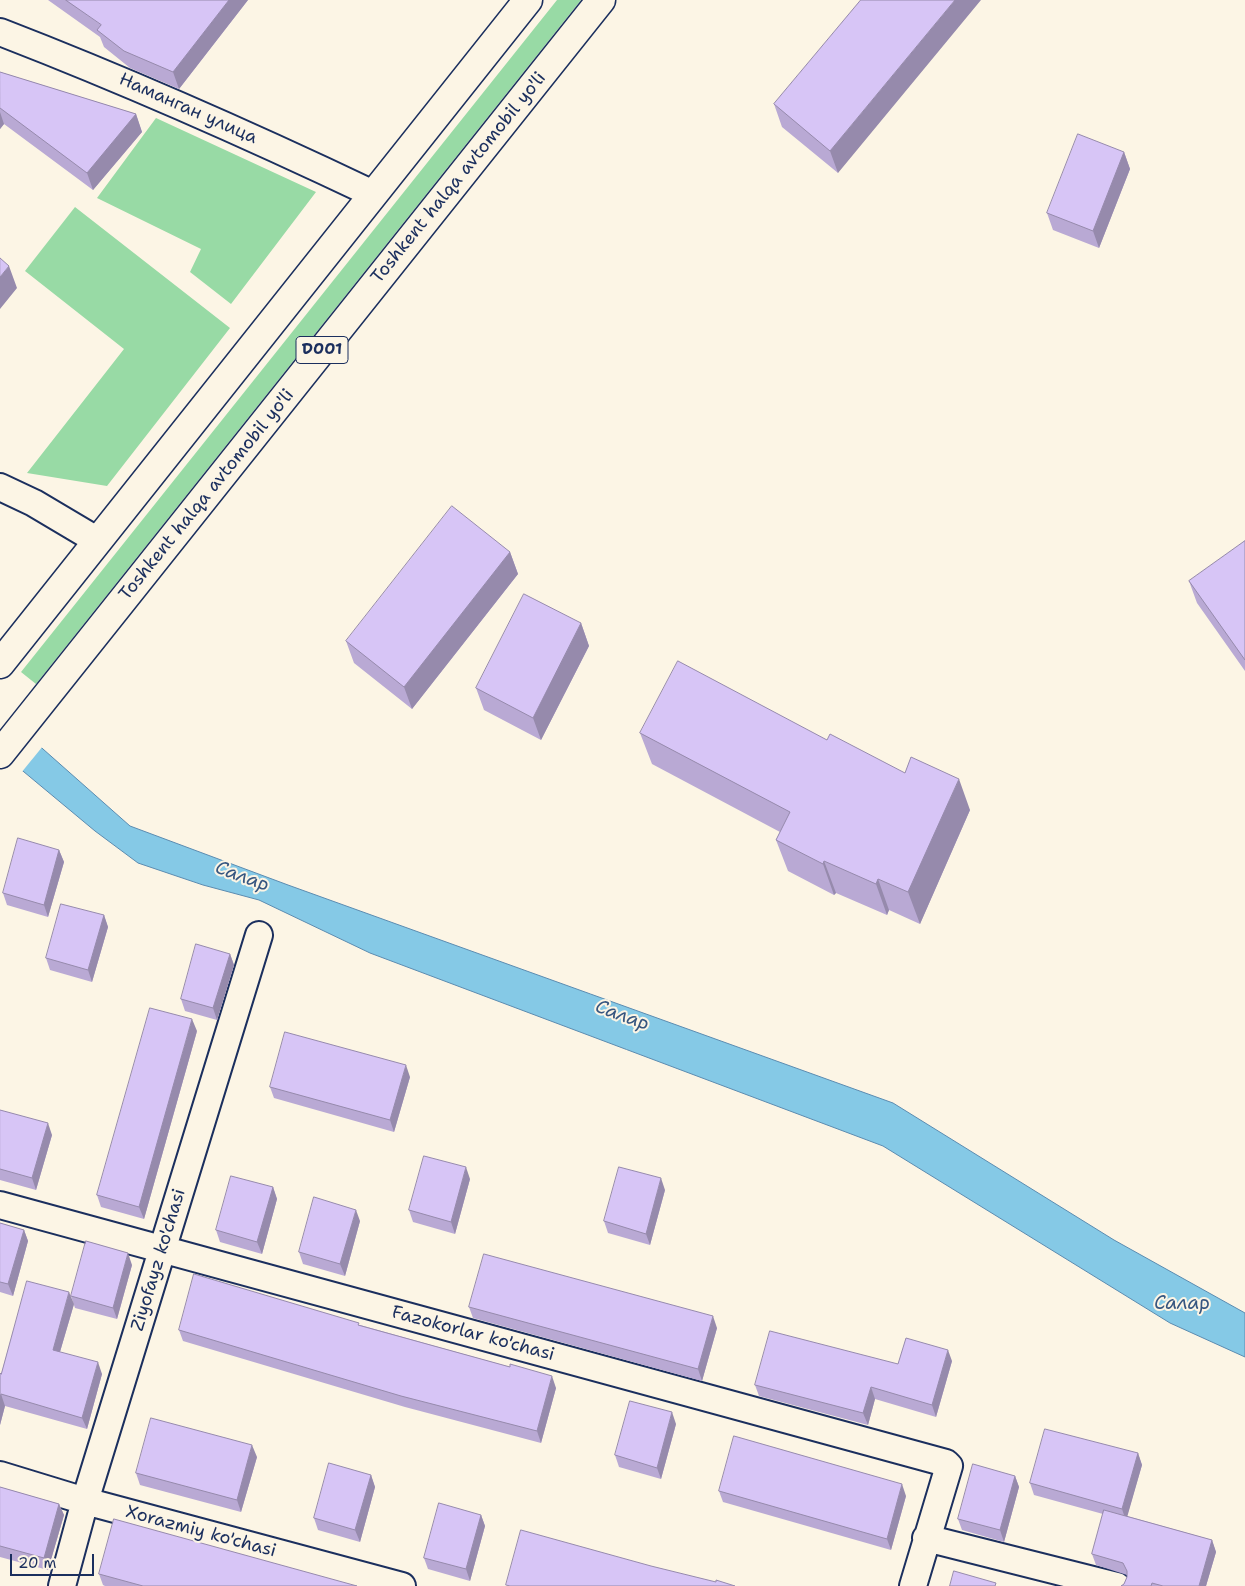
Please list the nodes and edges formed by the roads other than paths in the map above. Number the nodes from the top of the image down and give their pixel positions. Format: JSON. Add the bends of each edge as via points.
{"nodes":[{"id":1,"x":528,"y":0,"type":"edge"},
{"id":2,"x":601,"y":0,"type":"edge"},
{"id":3,"x":0,"y":32,"type":"edge"},
{"id":4,"x":373,"y":194,"type":"junction"},
{"id":5,"x":0,"y":487,"type":"edge"},
{"id":6,"x":98,"y":541,"type":"junction"},
{"id":7,"x":0,"y":664,"type":"edge"},
{"id":8,"x":0,"y":754,"type":"edge"},
{"id":9,"x":259,"y":934,"type":"dead end"},
{"id":10,"x":0,"y":1205,"type":"edge"},
{"id":11,"x":162,"y":1249,"type":"junction"},
{"id":12,"x":0,"y":1475,"type":"edge"},
{"id":13,"x":85,"y":1501,"type":"junction"},
{"id":14,"x":926,"y":1538,"type":"junction"},
{"id":15,"x":62,"y":1586,"type":"edge"},
{"id":16,"x":402,"y":1586,"type":"edge"},
{"id":17,"x":913,"y":1586,"type":"edge"},
{"id":18,"x":1117,"y":1586,"type":"edge"}],
"edges":[{"from":1,"to":4,"type":"highway"},
{"from":2,"to":8,"type":"highway","name":"Toshkent halqa avtomobil yo'li","number":"D001"},
{"from":3,"to":4,"type":"street","name":"Наманган улица","via":[[108,74]]},
{"from":4,"to":6,"type":"highway"},
{"from":5,"to":6,"type":"street"},
{"from":6,"to":7,"type":"highway"},
{"from":9,"to":11,"type":"street","name":"Ziyofayz ko'chasi"},
{"from":10,"to":11,"type":"street","name":"Fazokorlar ko'chasi"},
{"from":11,"to":13,"type":"street","name":"Ziyofayz ko'chasi"},
{"from":11,"to":14,"type":"street","name":"Fazokorlar ko'chasi","via":[[946,1463],[950,1466]]},
{"from":12,"to":13,"type":"street","name":"Xorazmiy ko'chasi"},
{"from":13,"to":15,"type":"street","name":"Ziyofayz ko'chasi"},
{"from":13,"to":16,"type":"street","name":"Xorazmiy ko'chasi"},
{"from":14,"to":17,"type":"street"},
{"from":14,"to":18,"type":"street"}]}
